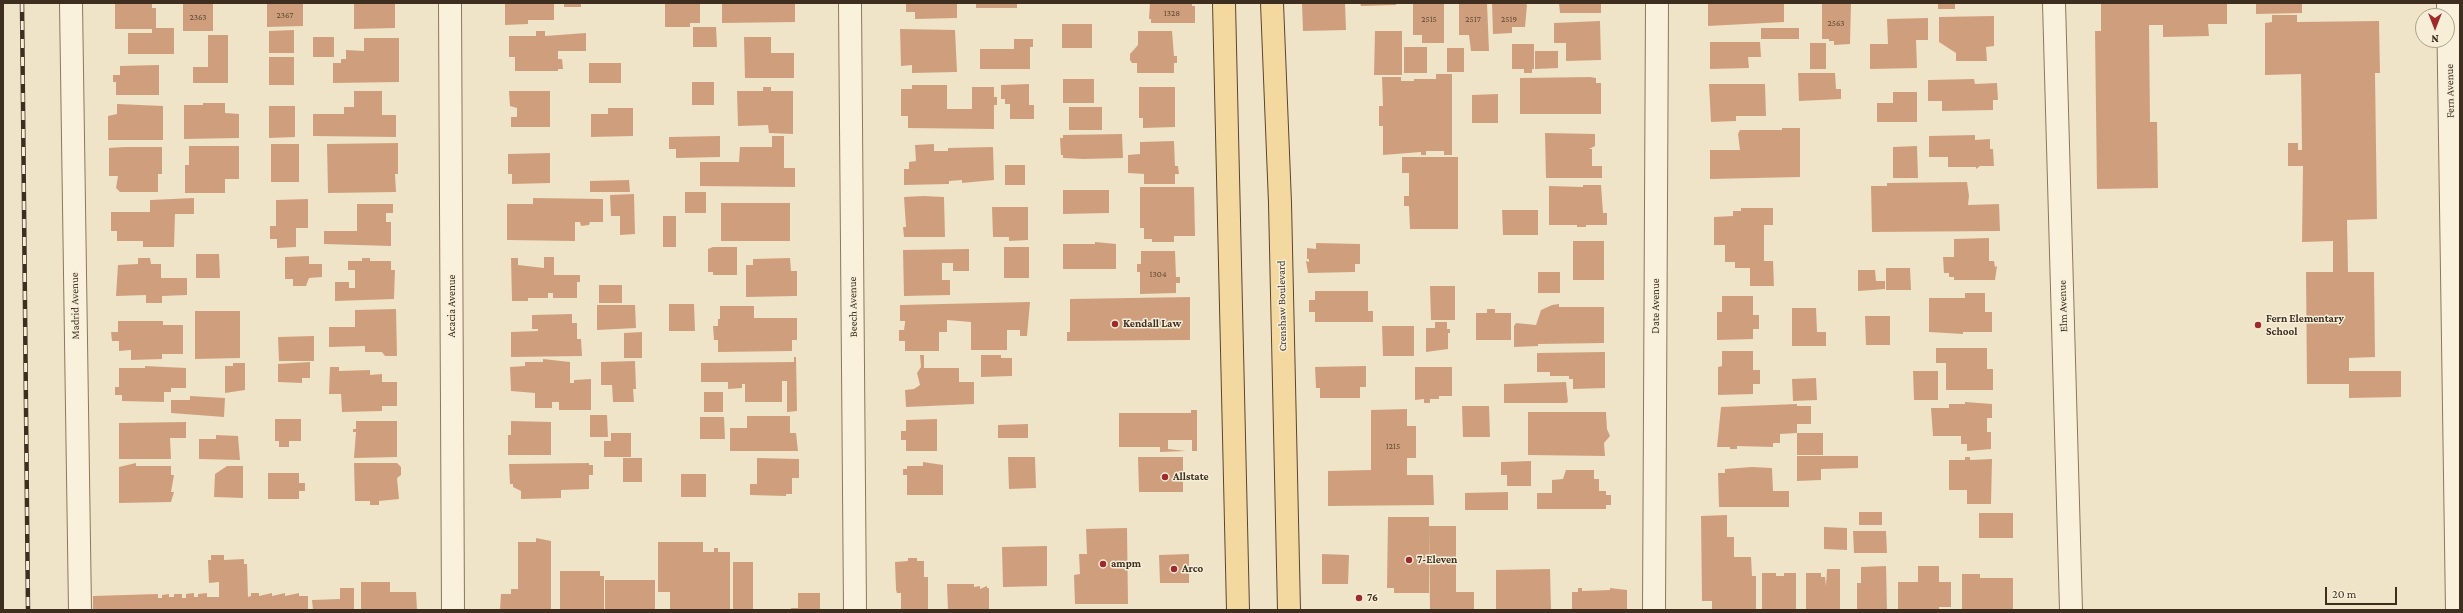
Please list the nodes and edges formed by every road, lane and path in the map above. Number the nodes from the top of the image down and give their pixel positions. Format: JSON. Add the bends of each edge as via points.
{"nodes":[{"id":1,"x":71,"y":3,"type":"edge"},
{"id":2,"x":450,"y":3,"type":"edge"},
{"id":3,"x":850,"y":3,"type":"edge"},
{"id":4,"x":1224,"y":3,"type":"edge"},
{"id":5,"x":1272,"y":3,"type":"edge"},
{"id":6,"x":1657,"y":3,"type":"edge"},
{"id":7,"x":2054,"y":3,"type":"edge"},
{"id":8,"x":2448,"y":3,"type":"edge"},
{"id":9,"x":80,"y":610,"type":"edge"},
{"id":10,"x":454,"y":610,"type":"edge"},
{"id":11,"x":855,"y":610,"type":"edge"},
{"id":12,"x":1238,"y":610,"type":"edge"},
{"id":13,"x":1289,"y":610,"type":"edge"},
{"id":14,"x":1654,"y":610,"type":"edge"},
{"id":15,"x":2071,"y":610,"type":"edge"},
{"id":16,"x":2457,"y":610,"type":"edge"}],
"edges":[{"from":1,"to":9,"type":"street","name":"Madrid Avenue"},
{"from":2,"to":10,"type":"street","name":"Acacia Avenue"},
{"from":3,"to":11,"type":"street","name":"Beech Avenue"},
{"from":4,"to":12,"type":"main road"},
{"from":5,"to":13,"type":"main road","name":"Crenshaw Boulevard","via":[[1280,203]]},
{"from":6,"to":14,"type":"street","name":"Date Avenue"},
{"from":7,"to":15,"type":"street","name":"Elm Avenue"},
{"from":8,"to":16,"type":"street","name":"Fern Avenue"}]}
